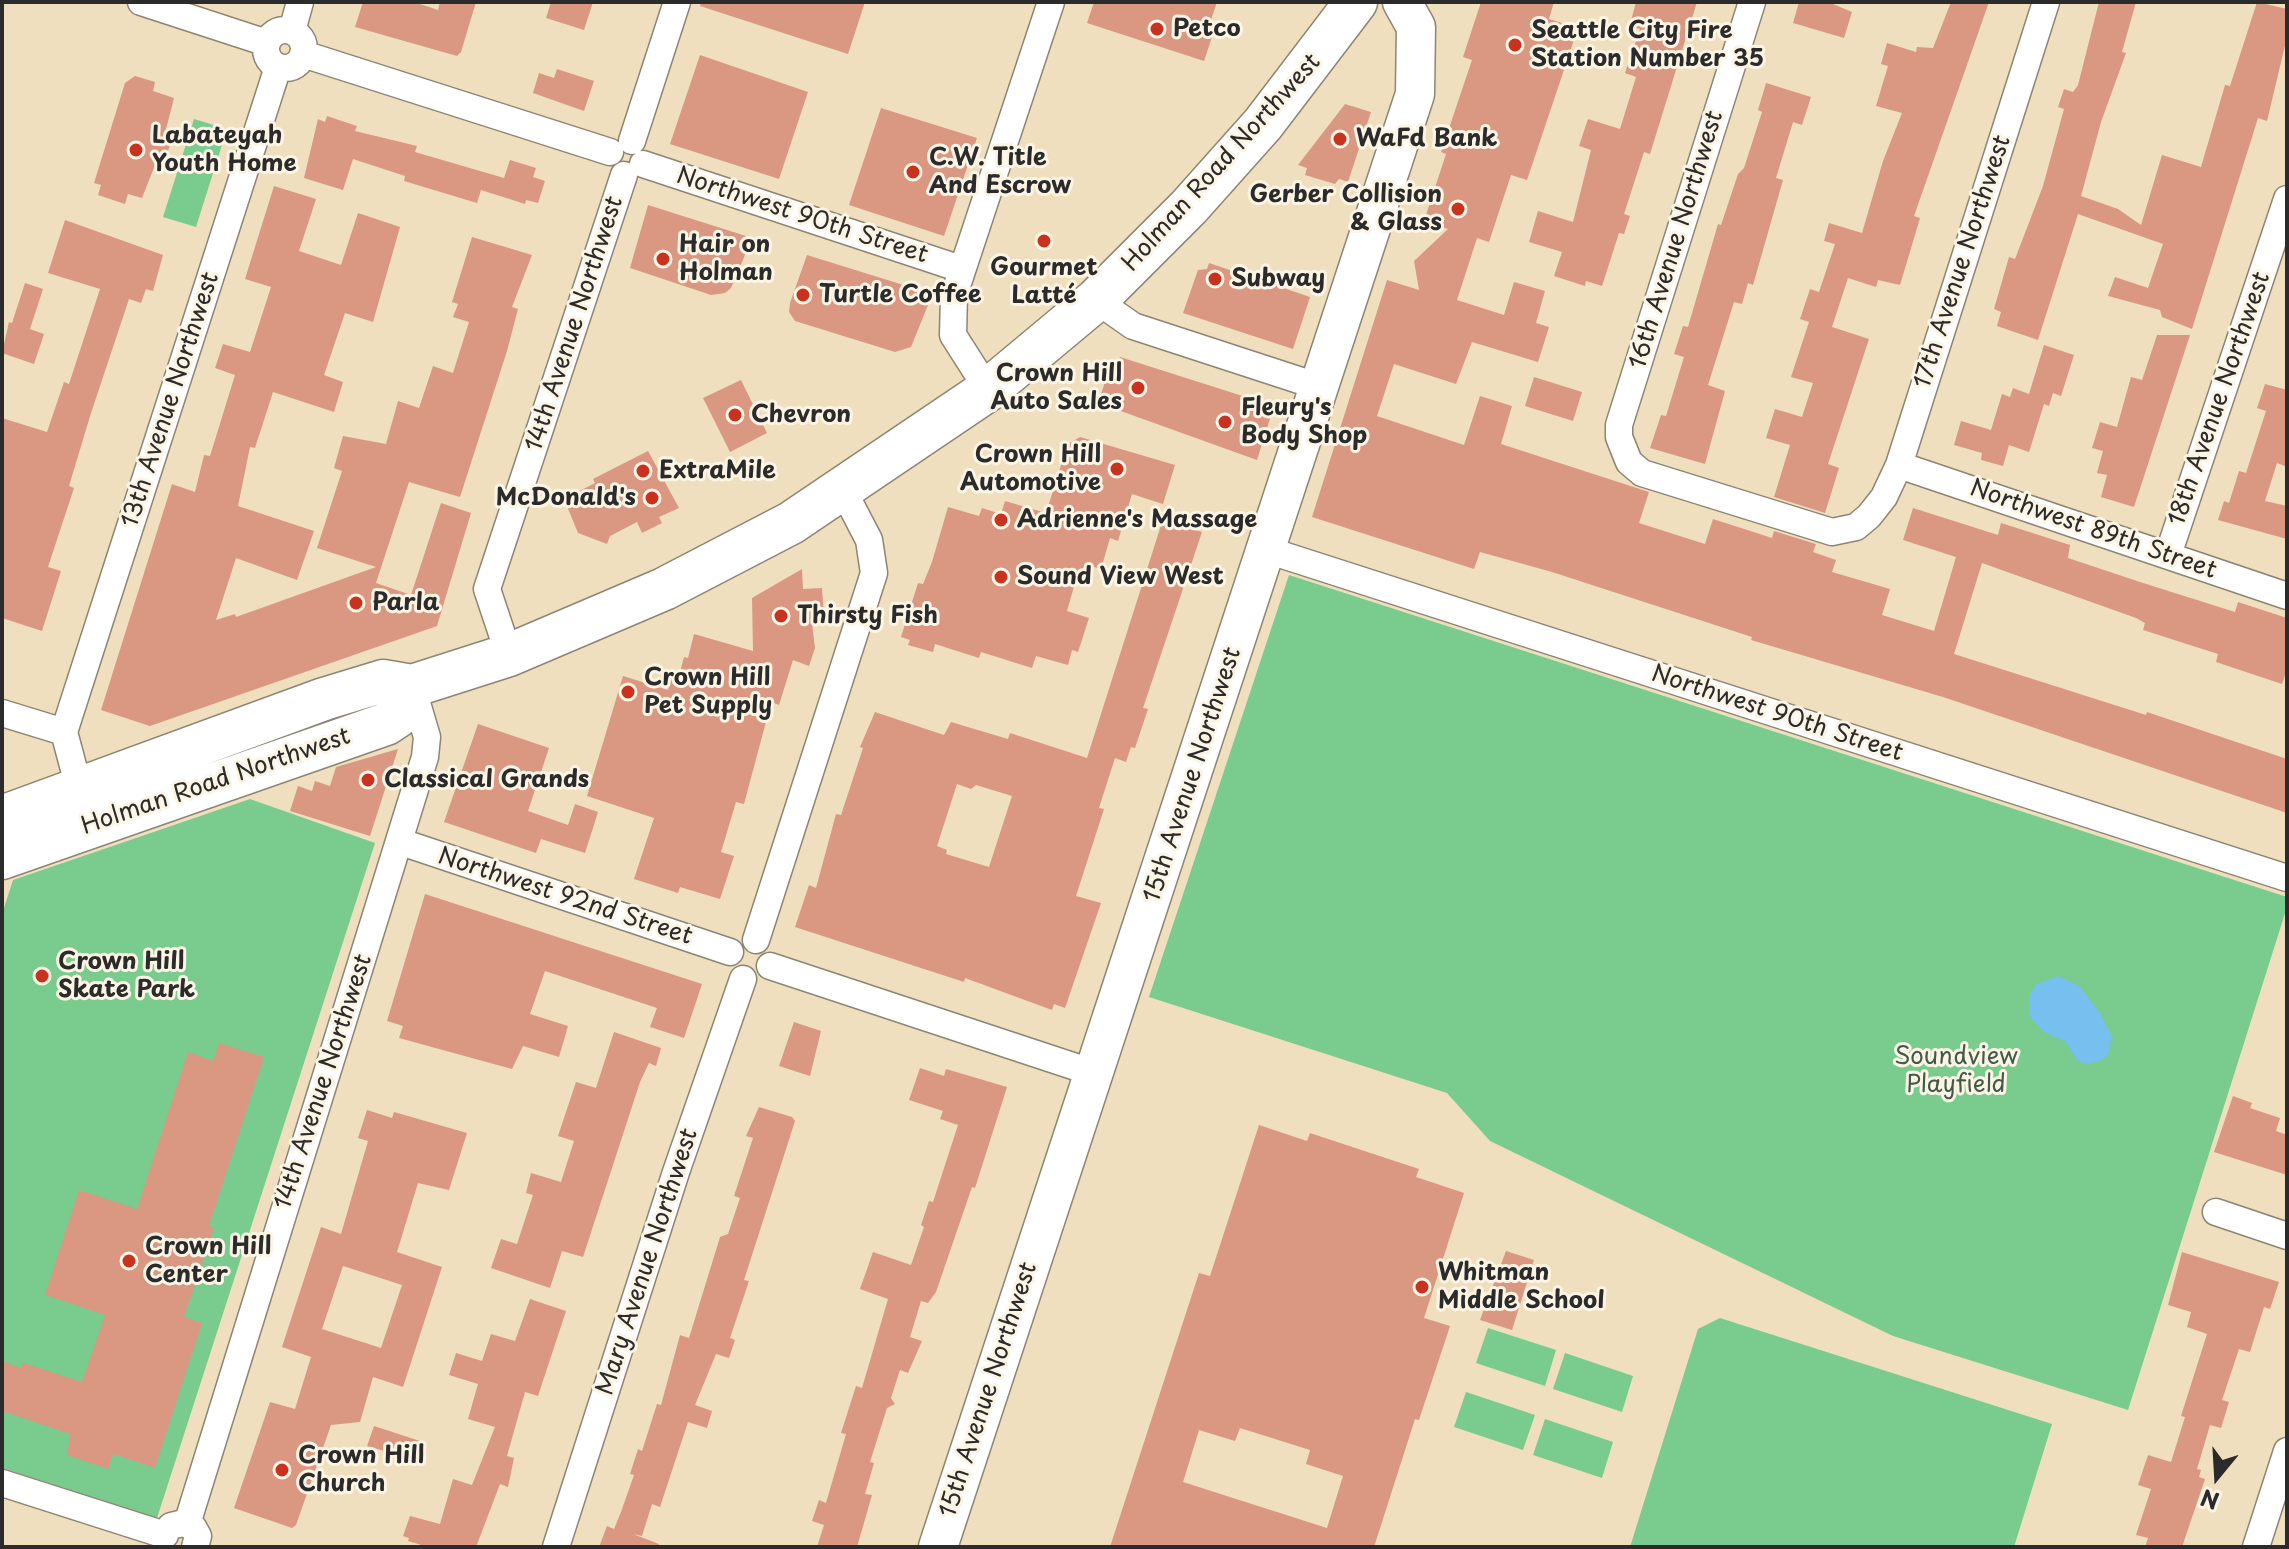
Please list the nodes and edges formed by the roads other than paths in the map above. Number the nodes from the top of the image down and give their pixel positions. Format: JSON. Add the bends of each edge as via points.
{"nodes":[{"id":1,"x":141,"y":2,"type":"edge"},
{"id":2,"x":300,"y":2,"type":"edge"},
{"id":3,"x":677,"y":2,"type":"edge"},
{"id":4,"x":1051,"y":2,"type":"edge"},
{"id":5,"x":1356,"y":2,"type":"edge"},
{"id":6,"x":1402,"y":2,"type":"edge"},
{"id":7,"x":1428,"y":2,"type":"edge"},
{"id":8,"x":1752,"y":2,"type":"edge"},
{"id":9,"x":2046,"y":2,"type":"edge"},
{"id":10,"x":267,"y":43,"type":"junction"},
{"id":11,"x":297,"y":43,"type":"junction"},
{"id":12,"x":278,"y":67,"type":"junction"},
{"id":13,"x":1415,"y":94,"type":"junction"},
{"id":14,"x":627,"y":158,"type":"junction"},
{"id":15,"x":2287,"y":199,"type":"edge"},
{"id":16,"x":961,"y":269,"type":"junction"},
{"id":17,"x":1096,"y":300,"type":"junction"},
{"id":18,"x":1320,"y":387,"type":"junction"},
{"id":19,"x":988,"y":390,"type":"junction"},
{"id":20,"x":1899,"y":465,"type":"junction"},
{"id":21,"x":843,"y":490,"type":"junction"},
{"id":22,"x":1869,"y":516,"type":"joint"},
{"id":23,"x":1267,"y":550,"type":"junction"},
{"id":24,"x":2168,"y":555,"type":"junction"},
{"id":25,"x":2287,"y":596,"type":"edge"},
{"id":26,"x":509,"y":655,"type":"junction"},
{"id":27,"x":412,"y":686,"type":"junction"},
{"id":28,"x":2,"y":713,"type":"edge"},
{"id":29,"x":64,"y":732,"type":"junction"},
{"id":30,"x":79,"y":788,"type":"junction"},
{"id":31,"x":2,"y":817,"type":"edge"},
{"id":32,"x":401,"y":842,"type":"junction"},
{"id":33,"x":2,"y":858,"type":"edge"},
{"id":34,"x":2287,"y":878,"type":"edge"},
{"id":35,"x":756,"y":940,"type":"junction"},
{"id":36,"x":730,"y":952,"type":"junction"},
{"id":37,"x":770,"y":966,"type":"junction"},
{"id":38,"x":743,"y":979,"type":"junction"},
{"id":39,"x":1094,"y":1073,"type":"junction"},
{"id":40,"x":2216,"y":1212,"type":"dead end"},
{"id":41,"x":2287,"y":1236,"type":"edge"},
{"id":42,"x":2287,"y":1451,"type":"edge"},
{"id":43,"x":2,"y":1483,"type":"edge"},
{"id":44,"x":186,"y":1541,"type":"edge"},
{"id":45,"x":556,"y":1547,"type":"edge"},
{"id":46,"x":938,"y":1547,"type":"edge"},
{"id":47,"x":2256,"y":1547,"type":"edge"}],
"edges":[{"from":1,"to":10,"type":"street"},
{"from":2,"to":11,"type":"street"},
{"from":3,"to":14,"type":"street","name":"14th Avenue Northwest"},
{"from":4,"to":16,"type":"street"},
{"from":5,"to":17,"type":"main road","name":"Holman Road Northwest","via":[[1263,124]]},
{"from":6,"to":13,"type":"main road","name":"15th Avenue Northwest","via":[[1416,27]]},
{"from":7,"to":13,"type":"main road","via":[[1432,37]]},
{"from":8,"to":22,"type":"street","name":"16th Avenue Northwest","via":[[1619,425],[1622,449],[1642,473],[1821,531],[1856,527]]},
{"from":9,"to":20,"type":"street","name":"17th Avenue Northwest"},
{"from":10,"to":11,"type":"street","via":[[277,31]]},
{"from":10,"to":12,"type":"street","via":[[267,57]]},
{"from":11,"to":12,"type":"street","via":[[293,66]]},
{"from":11,"to":14,"type":"street","name":"Northwest 90th Street"},
{"from":12,"to":29,"type":"street","name":"13th Avenue Northwest"},
{"from":13,"to":18,"type":"main road","name":"15th Avenue Northwest"},
{"from":14,"to":16,"type":"street","name":"Northwest 90th Street"},
{"from":14,"to":26,"type":"street","name":"14th Avenue Northwest","via":[[487,589]]},
{"from":15,"to":24,"type":"street","name":"18th Avenue Northwest"},
{"from":16,"to":19,"type":"street","via":[[951,327]]},
{"from":17,"to":18,"type":"street","via":[[1133,326]]},
{"from":17,"to":19,"type":"main road","name":"Holman Road Northwest"},
{"from":18,"to":23,"type":"main road","name":"15th Avenue Northwest"},
{"from":19,"to":21,"type":"main road","name":"Holman Road Northwest"},
{"from":20,"to":22,"type":"street","name":"17th Avenue Northwest"},
{"from":20,"to":24,"type":"street","name":"Northwest 89th Street"},
{"from":21,"to":26,"type":"main road","name":"Holman Road Northwest","via":[[664,589]]},
{"from":21,"to":35,"type":"street","via":[[869,540],[874,573]]},
{"from":23,"to":34,"type":"street","name":"Northwest 90th Street"},
{"from":23,"to":39,"type":"main road","name":"15th Avenue Northwest"},
{"from":24,"to":25,"type":"street","name":"Northwest 89th Street"},
{"from":26,"to":27,"type":"main road","name":"Holman Road Northwest"},
{"from":27,"to":30,"type":"main road","name":"Holman Road Northwest","via":[[383,681]]},
{"from":27,"to":32,"type":"street","name":"14th Avenue Northwest","via":[[428,746]]},
{"from":27,"to":33,"type":"main road","name":"Holman Road Northwest","via":[[398,716],[386,724]]},
{"from":28,"to":29,"type":"street"},
{"from":29,"to":30,"type":"street"},
{"from":30,"to":31,"type":"main road","name":"Holman Road Northwest"},
{"from":32,"to":36,"type":"street","name":"Northwest 92nd Street"},
{"from":32,"to":44,"type":"street","name":"14th Avenue Northwest"},
{"from":35,"to":36,"type":"street","via":[[739,941]]},
{"from":35,"to":37,"type":"street","via":[[769,949]]},
{"from":36,"to":38,"type":"street","via":[[730,966]]},
{"from":37,"to":38,"type":"street","via":[[759,978]]},
{"from":37,"to":39,"type":"street"},
{"from":38,"to":45,"type":"street","name":"Mary Avenue Northwest"},
{"from":39,"to":46,"type":"main road","name":"15th Avenue Northwest"},
{"from":40,"to":41,"type":"street"},
{"from":42,"to":47,"type":"street"},
{"from":43,"to":44,"type":"street"}]}
